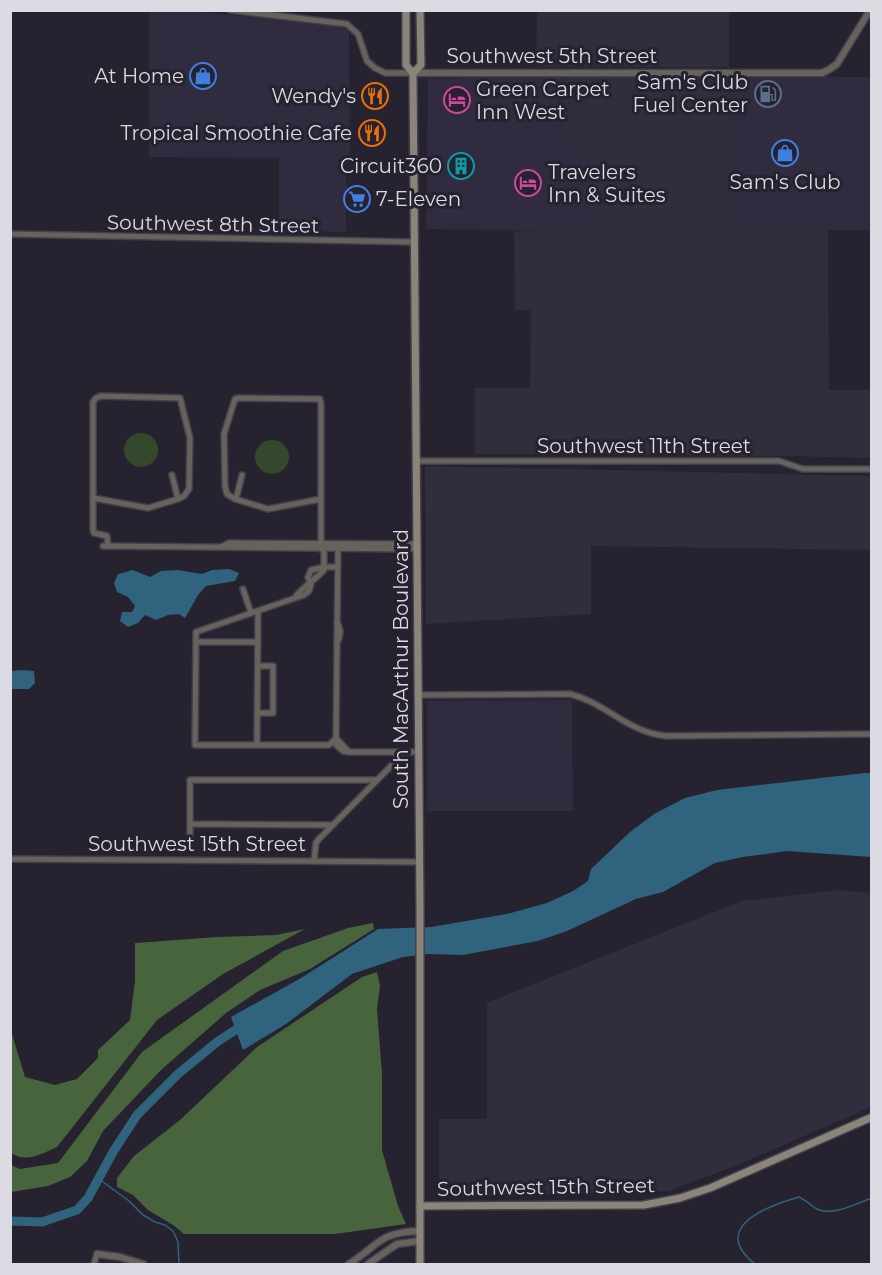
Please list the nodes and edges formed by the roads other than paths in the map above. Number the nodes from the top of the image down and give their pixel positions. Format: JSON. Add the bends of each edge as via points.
{"nodes":[{"id":1,"x":230,"y":10,"type":"edge"},
{"id":2,"x":406,"y":10,"type":"edge"},
{"id":3,"x":420,"y":10,"type":"edge"},
{"id":4,"x":870,"y":10,"type":"edge"},
{"id":5,"x":413,"y":73,"type":"junction"},
{"id":6,"x":10,"y":234,"type":"edge"},
{"id":7,"x":414,"y":242,"type":"junction"},
{"id":8,"x":416,"y":461,"type":"junction"},
{"id":9,"x":872,"y":469,"type":"edge"},
{"id":10,"x":172,"y":475,"type":"dead end"},
{"id":11,"x":242,"y":475,"type":"dead end"},
{"id":12,"x":93,"y":498,"type":"junction"},
{"id":13,"x":178,"y":499,"type":"junction"},
{"id":14,"x":236,"y":499,"type":"junction"},
{"id":15,"x":321,"y":499,"type":"junction"},
{"id":16,"x":322,"y":547,"type":"junction"},
{"id":17,"x":417,"y":547,"type":"junction"},
{"id":18,"x":338,"y":549,"type":"junction"},
{"id":19,"x":324,"y":567,"type":"junction"},
{"id":20,"x":337,"y":567,"type":"junction"},
{"id":21,"x":243,"y":589,"type":"dead end"},
{"id":22,"x":258,"y":610,"type":"junction"},
{"id":23,"x":251,"y":613,"type":"junction"},
{"id":24,"x":196,"y":642,"type":"junction"},
{"id":25,"x":258,"y":642,"type":"junction"},
{"id":26,"x":258,"y":666,"type":"junction"},
{"id":27,"x":417,"y":695,"type":"junction"},
{"id":28,"x":257,"y":713,"type":"junction"},
{"id":29,"x":872,"y":734,"type":"edge"},
{"id":30,"x":334,"y":740,"type":"junction"},
{"id":31,"x":257,"y":745,"type":"junction"},
{"id":32,"x":396,"y":752,"type":"junction"},
{"id":33,"x":418,"y":752,"type":"junction"},
{"id":34,"x":377,"y":780,"type":"junction"},
{"id":35,"x":190,"y":824,"type":"junction"},
{"id":36,"x":333,"y":825,"type":"junction"},
{"id":37,"x":190,"y":840,"type":"dead end"},
{"id":38,"x":10,"y":859,"type":"edge"},
{"id":39,"x":314,"y":861,"type":"junction"},
{"id":40,"x":419,"y":862,"type":"junction"},
{"id":41,"x":872,"y":1118,"type":"edge"},
{"id":42,"x":420,"y":1206,"type":"junction"},
{"id":43,"x":420,"y":1231,"type":"junction"},
{"id":44,"x":420,"y":1241,"type":"junction"},
{"id":45,"x":371,"y":1248,"type":"junction"},
{"id":46,"x":97,"y":1254,"type":"joint"},
{"id":47,"x":377,"y":1257,"type":"junction"},
{"id":48,"x":94,"y":1264,"type":"edge"},
{"id":49,"x":143,"y":1264,"type":"edge"},
{"id":50,"x":349,"y":1264,"type":"edge"},
{"id":51,"x":368,"y":1264,"type":"edge"},
{"id":52,"x":420,"y":1264,"type":"edge"}],
"edges":[{"from":1,"to":5,"type":"street","name":"Southwest 5th Street","via":[[347,24],[358,34],[367,61],[375,69]]},
{"from":2,"to":5,"type":"main road","name":"South MacArthur Boulevard","via":[[406,65]]},
{"from":3,"to":5,"type":"main road","name":"South MacArthur Boulevard","via":[[421,65]]},
{"from":4,"to":5,"type":"street","name":"Southwest 5th Street","via":[[837,64],[822,73]]},
{"from":5,"to":7,"type":"main road","name":"South MacArthur Boulevard"},
{"from":6,"to":7,"type":"street","name":"Southwest 8th Street"},
{"from":7,"to":8,"type":"main road","name":"South MacArthur Boulevard"},
{"from":8,"to":9,"type":"street","name":"Southwest 11th Street","via":[[772,461],[803,469]]},
{"from":8,"to":17,"type":"main road","name":"South MacArthur Boulevard"},
{"from":10,"to":13,"type":"street"},
{"from":11,"to":14,"type":"street"},
{"from":12,"to":13,"type":"street","via":[[148,508]]},
{"from":12,"to":13,"type":"street","via":[[93,402],[100,396],[180,398],[190,448],[189,489]]},
{"from":12,"to":16,"type":"street","via":[[93,530],[107,536],[106,546],[221,547],[229,543]]},
{"from":14,"to":15,"type":"street","via":[[268,509]]},
{"from":14,"to":15,"type":"street","via":[[225,490],[224,434],[235,399],[260,398],[320,399]]},
{"from":15,"to":16,"type":"street"},
{"from":16,"to":17,"type":"street"},
{"from":16,"to":18,"type":"street"},
{"from":16,"to":19,"type":"street"},
{"from":17,"to":18,"type":"street"},
{"from":17,"to":27,"type":"main road","name":"South MacArthur Boulevard"},
{"from":18,"to":20,"type":"street"},
{"from":19,"to":20,"type":"street"},
{"from":19,"to":22,"type":"street","via":[[296,598]]},
{"from":20,"to":30,"type":"street","via":[[340,636]]},
{"from":21,"to":23,"type":"street"},
{"from":22,"to":23,"type":"street"},
{"from":22,"to":25,"type":"street"},
{"from":23,"to":24,"type":"street","via":[[196,632]]},
{"from":24,"to":25,"type":"street"},
{"from":24,"to":31,"type":"street","via":[[195,745]]},
{"from":25,"to":26,"type":"street"},
{"from":26,"to":28,"type":"street"},
{"from":26,"to":28,"type":"street","via":[[273,666],[273,713]]},
{"from":27,"to":29,"type":"street","via":[[570,694],[583,697],[649,734],[666,736]]},
{"from":27,"to":33,"type":"main road","name":"South MacArthur Boulevard"},
{"from":28,"to":31,"type":"street"},
{"from":30,"to":31,"type":"street","via":[[328,745]]},
{"from":30,"to":32,"type":"street","via":[[349,752]]},
{"from":32,"to":33,"type":"street"},
{"from":32,"to":34,"type":"street","via":[[396,761]]},
{"from":33,"to":40,"type":"main road","name":"South MacArthur Boulevard"},
{"from":34,"to":35,"type":"street","via":[[189,780]]},
{"from":34,"to":36,"type":"street"},
{"from":35,"to":36,"type":"street"},
{"from":35,"to":37,"type":"street"},
{"from":36,"to":39,"type":"street","via":[[316,843]]},
{"from":38,"to":39,"type":"street","name":"Southwest 15th Street"},
{"from":39,"to":40,"type":"street","name":"Southwest 15th Street"},
{"from":40,"to":42,"type":"main road","name":"South MacArthur Boulevard"},
{"from":41,"to":42,"type":"main road","name":"Southwest 15th Street","via":[[710,1188],[662,1202]]},
{"from":42,"to":43,"type":"main road","name":"South MacArthur Boulevard"},
{"from":43,"to":44,"type":"main road","name":"South MacArthur Boulevard"},
{"from":43,"to":45,"type":"street","via":[[393,1233]]},
{"from":44,"to":47,"type":"street","via":[[397,1244]]},
{"from":44,"to":52,"type":"main road","name":"South MacArthur Boulevard"},
{"from":45,"to":47,"type":"street"},
{"from":45,"to":50,"type":"street"},
{"from":46,"to":48,"type":"street"},
{"from":46,"to":49,"type":"street"},
{"from":47,"to":51,"type":"street"}]}
